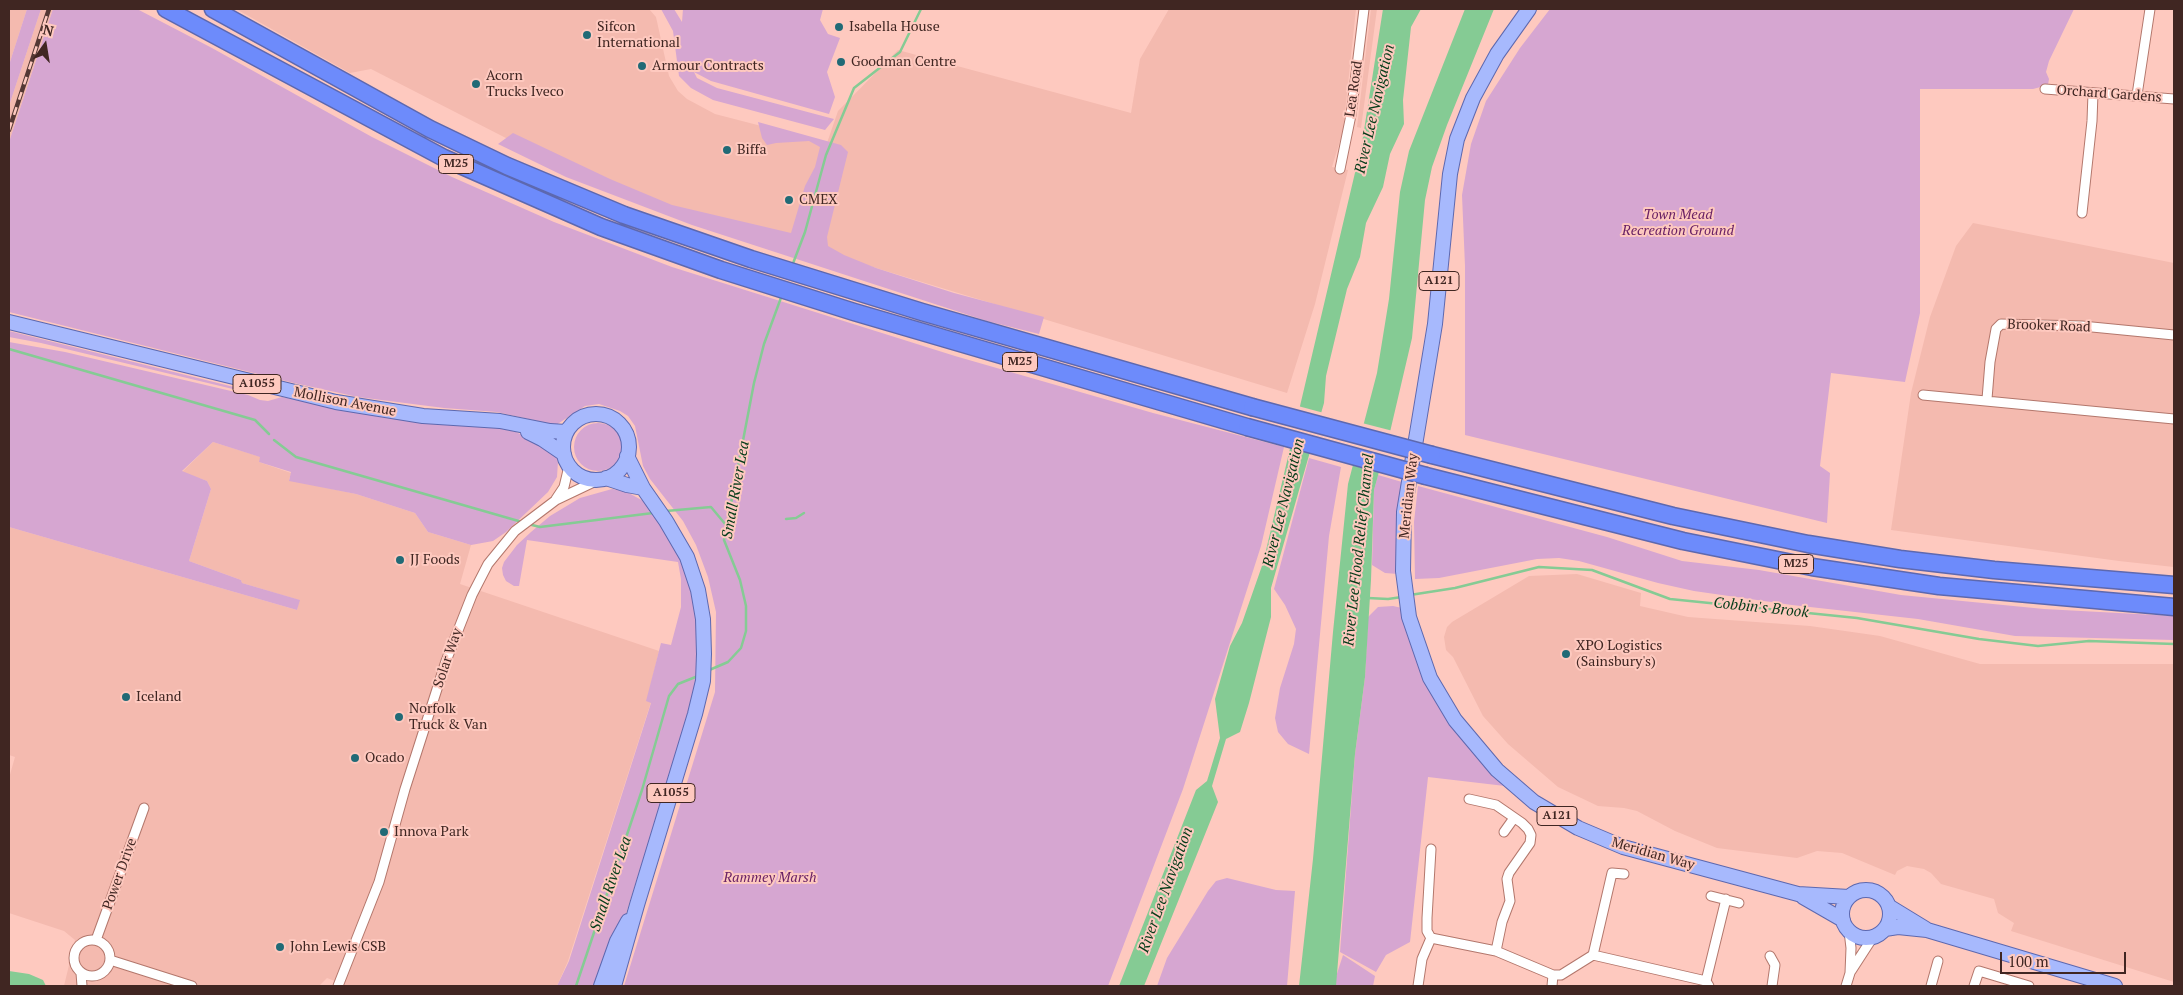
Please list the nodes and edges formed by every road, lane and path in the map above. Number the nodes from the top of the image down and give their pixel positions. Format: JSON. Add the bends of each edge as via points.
{"nodes":[{"id":1,"x":166,"y":9,"type":"edge"},
{"id":2,"x":213,"y":9,"type":"edge"},
{"id":3,"x":1364,"y":9,"type":"edge"},
{"id":4,"x":1529,"y":9,"type":"edge"},
{"id":5,"x":2150,"y":9,"type":"edge"},
{"id":6,"x":2045,"y":89,"type":"dead end"},
{"id":7,"x":2093,"y":93,"type":"junction"},
{"id":8,"x":2137,"y":95,"type":"junction"},
{"id":9,"x":2174,"y":99,"type":"edge"},
{"id":10,"x":1340,"y":169,"type":"dead end"},
{"id":11,"x":2082,"y":213,"type":"dead end"},
{"id":12,"x":9,"y":322,"type":"edge"},
{"id":13,"x":2174,"y":335,"type":"edge"},
{"id":14,"x":1922,"y":394,"type":"dead end"},
{"id":15,"x":1987,"y":399,"type":"junction"},
{"id":16,"x":2174,"y":419,"type":"edge"},
{"id":17,"x":510,"y":423,"type":"junction"},
{"id":18,"x":566,"y":432,"type":"junction"},
{"id":19,"x":628,"y":456,"type":"junction"},
{"id":20,"x":566,"y":460,"type":"junction"},
{"id":21,"x":602,"y":479,"type":"junction"},
{"id":22,"x":643,"y":488,"type":"junction"},
{"id":23,"x":556,"y":500,"type":"junction"},
{"id":24,"x":2174,"y":585,"type":"edge"},
{"id":25,"x":2174,"y":607,"type":"edge"},
{"id":26,"x":1469,"y":799,"type":"dead end"},
{"id":27,"x":144,"y":808,"type":"dead end"},
{"id":28,"x":1514,"y":818,"type":"junction"},
{"id":29,"x":1504,"y":832,"type":"dead end"},
{"id":30,"x":1431,"y":849,"type":"dead end"},
{"id":31,"x":1624,"y":874,"type":"dead end"},
{"id":32,"x":1798,"y":894,"type":"junction"},
{"id":33,"x":1711,"y":896,"type":"dead end"},
{"id":34,"x":1849,"y":897,"type":"junction"},
{"id":35,"x":1726,"y":899,"type":"junction"},
{"id":36,"x":1740,"y":903,"type":"dead end"},
{"id":37,"x":637,"y":905,"type":"junction"},
{"id":38,"x":1890,"y":907,"type":"junction"},
{"id":39,"x":1846,"y":925,"type":"junction"},
{"id":40,"x":1885,"y":929,"type":"junction"},
{"id":41,"x":1927,"y":930,"type":"junction"},
{"id":42,"x":1873,"y":937,"type":"junction"},
{"id":43,"x":1431,"y":938,"type":"junction"},
{"id":44,"x":96,"y":940,"type":"junction"},
{"id":45,"x":1496,"y":951,"type":"junction"},
{"id":46,"x":1593,"y":955,"type":"junction"},
{"id":47,"x":1770,"y":956,"type":"dead end"},
{"id":48,"x":110,"y":960,"type":"junction"},
{"id":49,"x":1938,"y":961,"type":"dead end"},
{"id":50,"x":81,"y":973,"type":"junction"},
{"id":51,"x":1850,"y":973,"type":"junction"},
{"id":52,"x":1553,"y":975,"type":"junction"},
{"id":53,"x":1707,"y":984,"type":"edge"},
{"id":54,"x":82,"y":986,"type":"edge"},
{"id":55,"x":192,"y":986,"type":"edge"},
{"id":56,"x":338,"y":986,"type":"edge"},
{"id":57,"x":601,"y":986,"type":"edge"},
{"id":58,"x":614,"y":986,"type":"edge"},
{"id":59,"x":1418,"y":986,"type":"edge"},
{"id":60,"x":1552,"y":986,"type":"edge"},
{"id":61,"x":1772,"y":986,"type":"edge"},
{"id":62,"x":1846,"y":986,"type":"edge"},
{"id":63,"x":1931,"y":986,"type":"edge"},
{"id":64,"x":1974,"y":986,"type":"edge"},
{"id":65,"x":2029,"y":986,"type":"edge"},
{"id":66,"x":2115,"y":986,"type":"edge"}],
"edges":[{"from":1,"to":25,"type":"highway","number":"M25","bridge":true,"via":[[360,115],[467,169],[601,227],[762,284],[1013,360],[1426,476],[1682,541],[1896,581]]},
{"from":2,"to":24,"type":"highway","number":"M25","bridge":true,"via":[[388,108],[507,166],[624,215],[768,265],[1056,352],[1432,455],[1673,516],[1900,559]]},
{"from":3,"to":10,"type":"street","name":"Lea Road","via":[[1351,115]]},
{"from":4,"to":32,"type":"main road","name":"Meridian Way","number":"A121","via":[[1485,74],[1455,148],[1435,324],[1404,512],[1403,571],[1409,617],[1430,678],[1455,720],[1497,770],[1534,802],[1578,828],[1623,847]]},
{"from":5,"to":8,"type":"street"},
{"from":6,"to":7,"type":"street","name":"Orchard Gardens"},
{"from":7,"to":8,"type":"street","name":"Orchard Gardens"},
{"from":7,"to":11,"type":"street"},
{"from":8,"to":9,"type":"street","name":"Orchard Gardens"},
{"from":12,"to":17,"type":"main road","name":"Mollison Avenue","number":"A1055","via":[[336,402],[408,414]]},
{"from":13,"to":15,"type":"street","name":"Brooker Road","via":[[2082,326],[2001,324],[1996,330],[1990,362]]},
{"from":14,"to":15,"type":"street"},
{"from":15,"to":16,"type":"street"},
{"from":17,"to":18,"type":"main road","name":"Mollison Avenue","number":"A1055","via":[[550,432]]},
{"from":17,"to":20,"type":"main road","name":"Mollison Avenue","number":"A1055","via":[[542,439]]},
{"from":18,"to":19,"type":"main road","via":[[579,418],[593,414],[608,416],[626,434]]},
{"from":18,"to":20,"type":"main road"},
{"from":19,"to":21,"type":"main road","via":[[620,469]]},
{"from":19,"to":22,"type":"main road","number":"A1055"},
{"from":20,"to":21,"type":"main road","name":"Mollison Avenue","via":[[581,476]]},
{"from":20,"to":23,"type":"street","name":"Solar Way","via":[[564,487]]},
{"from":21,"to":22,"type":"main road","name":"Mollison Avenue"},
{"from":21,"to":23,"type":"street","name":"Solar Way"},
{"from":22,"to":37,"type":"main road","number":"A1055","via":[[687,557],[698,590],[704,637],[703,674],[695,714]]},
{"from":23,"to":56,"type":"street","name":"Solar Way","via":[[522,526],[493,556],[472,595],[405,789],[379,882]]},
{"from":26,"to":28,"type":"street","via":[[1496,804]]},
{"from":27,"to":44,"type":"street","name":"Power Drive"},
{"from":28,"to":29,"type":"street"},
{"from":28,"to":45,"type":"street","via":[[1528,829],[1531,839],[1509,873],[1510,900]]},
{"from":30,"to":43,"type":"street","via":[[1427,918]]},
{"from":31,"to":46,"type":"street","via":[[1612,873]]},
{"from":32,"to":34,"type":"main road","name":"Meridian Way","number":"A121"},
{"from":32,"to":39,"type":"main road","name":"Meridian Way","number":"A121"},
{"from":33,"to":35,"type":"street"},
{"from":34,"to":38,"type":"main road","via":[[1861,890],[1876,891]]},
{"from":34,"to":39,"type":"main road","via":[[1842,910]]},
{"from":35,"to":36,"type":"street"},
{"from":35,"to":53,"type":"street"},
{"from":37,"to":57,"type":"main road","number":"A1055","via":[[617,941]]},
{"from":37,"to":58,"type":"main road","number":"A1055"},
{"from":38,"to":40,"type":"main road","via":[[1890,922]]},
{"from":38,"to":41,"type":"main road"},
{"from":39,"to":42,"type":"main road","via":[[1862,938]]},
{"from":39,"to":51,"type":"street","via":[[1852,941]]},
{"from":40,"to":41,"type":"main road"},
{"from":40,"to":42,"type":"main road"},
{"from":41,"to":66,"type":"main road"},
{"from":42,"to":51,"type":"street"},
{"from":43,"to":45,"type":"street"},
{"from":43,"to":59,"type":"street","via":[[1422,959]]},
{"from":44,"to":48,"type":"street","via":[[105,945]]},
{"from":44,"to":50,"type":"street","via":[[80,944],[74,952],[74,964]]},
{"from":45,"to":52,"type":"street"},
{"from":46,"to":52,"type":"street","via":[[1560,975]]},
{"from":46,"to":53,"type":"street"},
{"from":47,"to":61,"type":"street","via":[[1775,965]]},
{"from":48,"to":50,"type":"street","via":[[102,974],[91,977]]},
{"from":48,"to":55,"type":"street"},
{"from":49,"to":63,"type":"street"},
{"from":50,"to":54,"type":"street"},
{"from":51,"to":62,"type":"street"},
{"from":52,"to":60,"type":"street"},
{"from":64,"to":65,"type":"street","via":[[1979,971]]}]}
